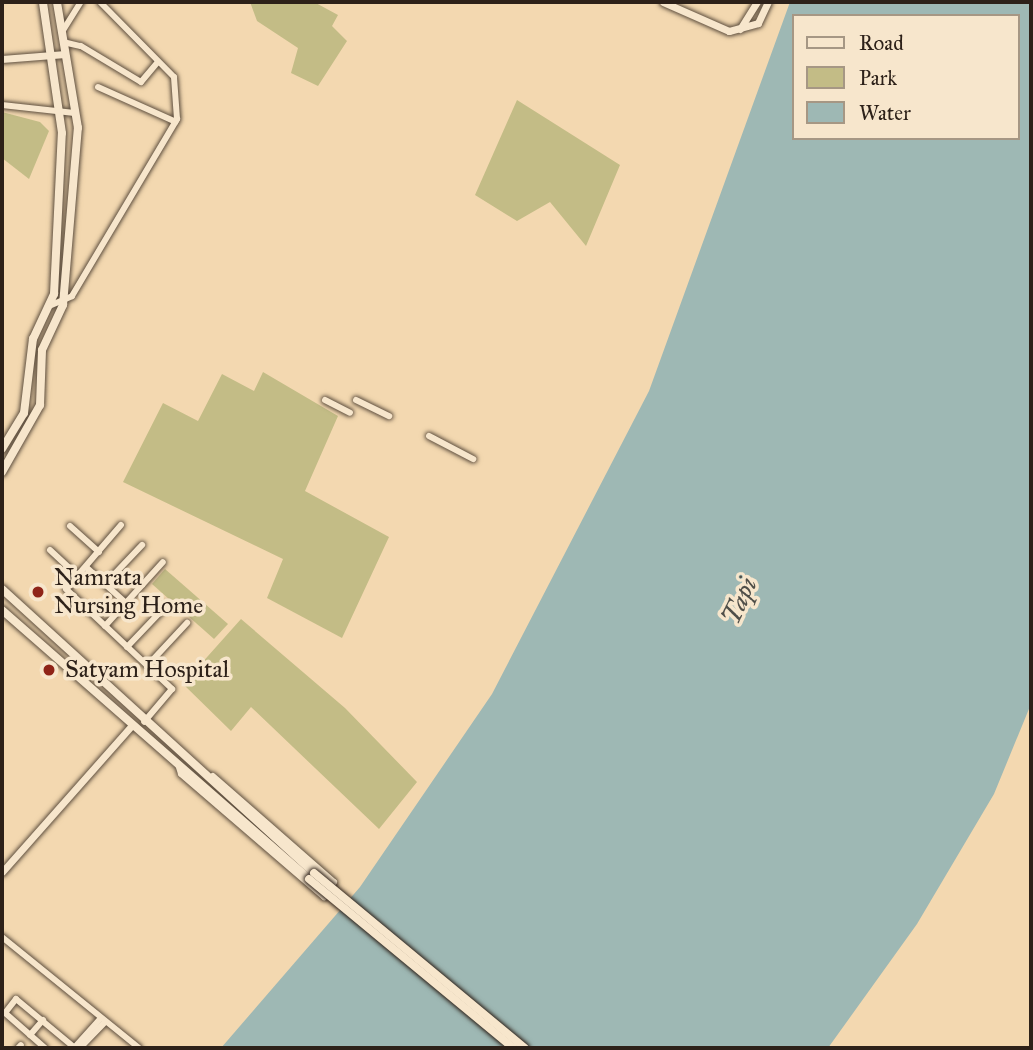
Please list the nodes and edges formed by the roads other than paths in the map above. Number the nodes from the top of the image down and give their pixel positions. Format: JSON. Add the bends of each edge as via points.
{"nodes":[{"id":1,"x":43,"y":2,"type":"edge"},
{"id":2,"x":57,"y":2,"type":"edge"},
{"id":3,"x":81,"y":2,"type":"edge"},
{"id":4,"x":100,"y":2,"type":"edge"},
{"id":5,"x":663,"y":2,"type":"edge"},
{"id":6,"x":757,"y":2,"type":"edge"},
{"id":7,"x":768,"y":2,"type":"edge"},
{"id":8,"x":739,"y":29,"type":"junction"},
{"id":9,"x":62,"y":32,"type":"junction"},
{"id":10,"x":64,"y":42,"type":"junction"},
{"id":11,"x":65,"y":54,"type":"junction"},
{"id":12,"x":50,"y":55,"type":"junction"},
{"id":13,"x":2,"y":59,"type":"edge"},
{"id":14,"x":158,"y":62,"type":"junction"},
{"id":15,"x":98,"y":87,"type":"dead end"},
{"id":16,"x":2,"y":105,"type":"edge"},
{"id":17,"x":75,"y":113,"type":"junction"},
{"id":18,"x":59,"y":114,"type":"junction"},
{"id":19,"x":176,"y":122,"type":"junction"},
{"id":20,"x":63,"y":305,"type":"junction"},
{"id":21,"x":49,"y":306,"type":"junction"},
{"id":22,"x":325,"y":400,"type":"dead end"},
{"id":23,"x":356,"y":400,"type":"dead end"},
{"id":24,"x":350,"y":413,"type":"dead end"},
{"id":25,"x":389,"y":416,"type":"dead end"},
{"id":26,"x":429,"y":436,"type":"dead end"},
{"id":27,"x":2,"y":449,"type":"edge"},
{"id":28,"x":473,"y":459,"type":"dead end"},
{"id":29,"x":2,"y":471,"type":"edge"},
{"id":30,"x":121,"y":525,"type":"dead end"},
{"id":31,"x":70,"y":526,"type":"dead end"},
{"id":32,"x":142,"y":545,"type":"dead end"},
{"id":33,"x":50,"y":550,"type":"dead end"},
{"id":34,"x":99,"y":552,"type":"junction"},
{"id":35,"x":163,"y":562,"type":"dead end"},
{"id":36,"x":86,"y":567,"type":"junction"},
{"id":37,"x":77,"y":575,"type":"junction"},
{"id":38,"x":105,"y":584,"type":"junction"},
{"id":39,"x":2,"y":589,"type":"edge"},
{"id":40,"x":126,"y":603,"type":"junction"},
{"id":41,"x":167,"y":605,"type":"dead end"},
{"id":42,"x":2,"y":610,"type":"edge"},
{"id":43,"x":187,"y":623,"type":"dead end"},
{"id":44,"x":105,"y":626,"type":"junction"},
{"id":45,"x":127,"y":647,"type":"junction"},
{"id":46,"x":147,"y":666,"type":"junction"},
{"id":47,"x":142,"y":720,"type":"junction"},
{"id":48,"x":132,"y":725,"type":"junction"},
{"id":49,"x":181,"y":761,"type":"junction"},
{"id":50,"x":2,"y":872,"type":"edge"},
{"id":51,"x":311,"y":876,"type":"junction"},
{"id":52,"x":2,"y":937,"type":"edge"},
{"id":53,"x":43,"y":1020,"type":"junction"},
{"id":54,"x":103,"y":1020,"type":"junction"},
{"id":55,"x":30,"y":1035,"type":"junction"},
{"id":56,"x":46,"y":1048,"type":"edge"},
{"id":57,"x":76,"y":1048,"type":"edge"},
{"id":58,"x":139,"y":1048,"type":"edge"},
{"id":59,"x":513,"y":1048,"type":"edge"},
{"id":60,"x":525,"y":1048,"type":"edge"}],
"edges":[{"from":1,"to":12,"type":"main road"},
{"from":2,"to":9,"type":"main road"},
{"from":3,"to":9,"type":"street"},
{"from":4,"to":14,"type":"street"},
{"from":5,"to":8,"type":"street","via":[[722,29]]},
{"from":6,"to":8,"type":"street"},
{"from":7,"to":8,"type":"street","via":[[758,23]]},
{"from":9,"to":10,"type":"main road"},
{"from":10,"to":11,"type":"main road"},
{"from":10,"to":14,"type":"street","via":[[81,46],[141,82]]},
{"from":11,"to":12,"type":"street"},
{"from":11,"to":17,"type":"main road"},
{"from":12,"to":13,"type":"street"},
{"from":12,"to":18,"type":"main road"},
{"from":14,"to":19,"type":"street","via":[[178,87]]},
{"from":15,"to":19,"type":"street"},
{"from":16,"to":18,"type":"street"},
{"from":17,"to":18,"type":"street"},
{"from":17,"to":20,"type":"main road","via":[[76,192]]},
{"from":18,"to":21,"type":"main road","via":[[62,190]]},
{"from":19,"to":20,"type":"street"},
{"from":20,"to":21,"type":"street"},
{"from":20,"to":29,"type":"main road","via":[[42,349],[40,405]]},
{"from":21,"to":27,"type":"main road","via":[[33,339],[24,413]]},
{"from":22,"to":24,"type":"street"},
{"from":23,"to":25,"type":"street"},
{"from":26,"to":28,"type":"street"},
{"from":30,"to":34,"type":"street"},
{"from":31,"to":34,"type":"street"},
{"from":32,"to":38,"type":"street"},
{"from":33,"to":37,"type":"street"},
{"from":34,"to":36,"type":"street"},
{"from":35,"to":40,"type":"street"},
{"from":36,"to":37,"type":"street"},
{"from":36,"to":38,"type":"street"},
{"from":37,"to":44,"type":"street","via":[[67,591]]},
{"from":38,"to":40,"type":"street"},
{"from":39,"to":47,"type":"main road"},
{"from":40,"to":44,"type":"street"},
{"from":41,"to":45,"type":"street"},
{"from":42,"to":48,"type":"main road"},
{"from":43,"to":46,"type":"street"},
{"from":44,"to":45,"type":"street"},
{"from":45,"to":46,"type":"street"},
{"from":46,"to":47,"type":"street","via":[[172,691]]},
{"from":47,"to":48,"type":"main road"},
{"from":47,"to":49,"type":"main road"},
{"from":48,"to":49,"type":"main road"},
{"from":48,"to":50,"type":"street"},
{"from":49,"to":49,"type":"street","via":[[181,774],[324,897],[334,882],[194,759]]},
{"from":49,"to":51,"type":"main road"},
{"from":51,"to":59,"type":"main road","bridge":true},
{"from":51,"to":60,"type":"main road","bridge":true},
{"from":52,"to":54,"type":"street"},
{"from":53,"to":55,"type":"street"},
{"from":53,"to":55,"type":"street","via":[[17,999],[5,1011]]},
{"from":53,"to":57,"type":"street"},
{"from":54,"to":57,"type":"street"},
{"from":54,"to":58,"type":"street"},
{"from":55,"to":56,"type":"street"}]}
